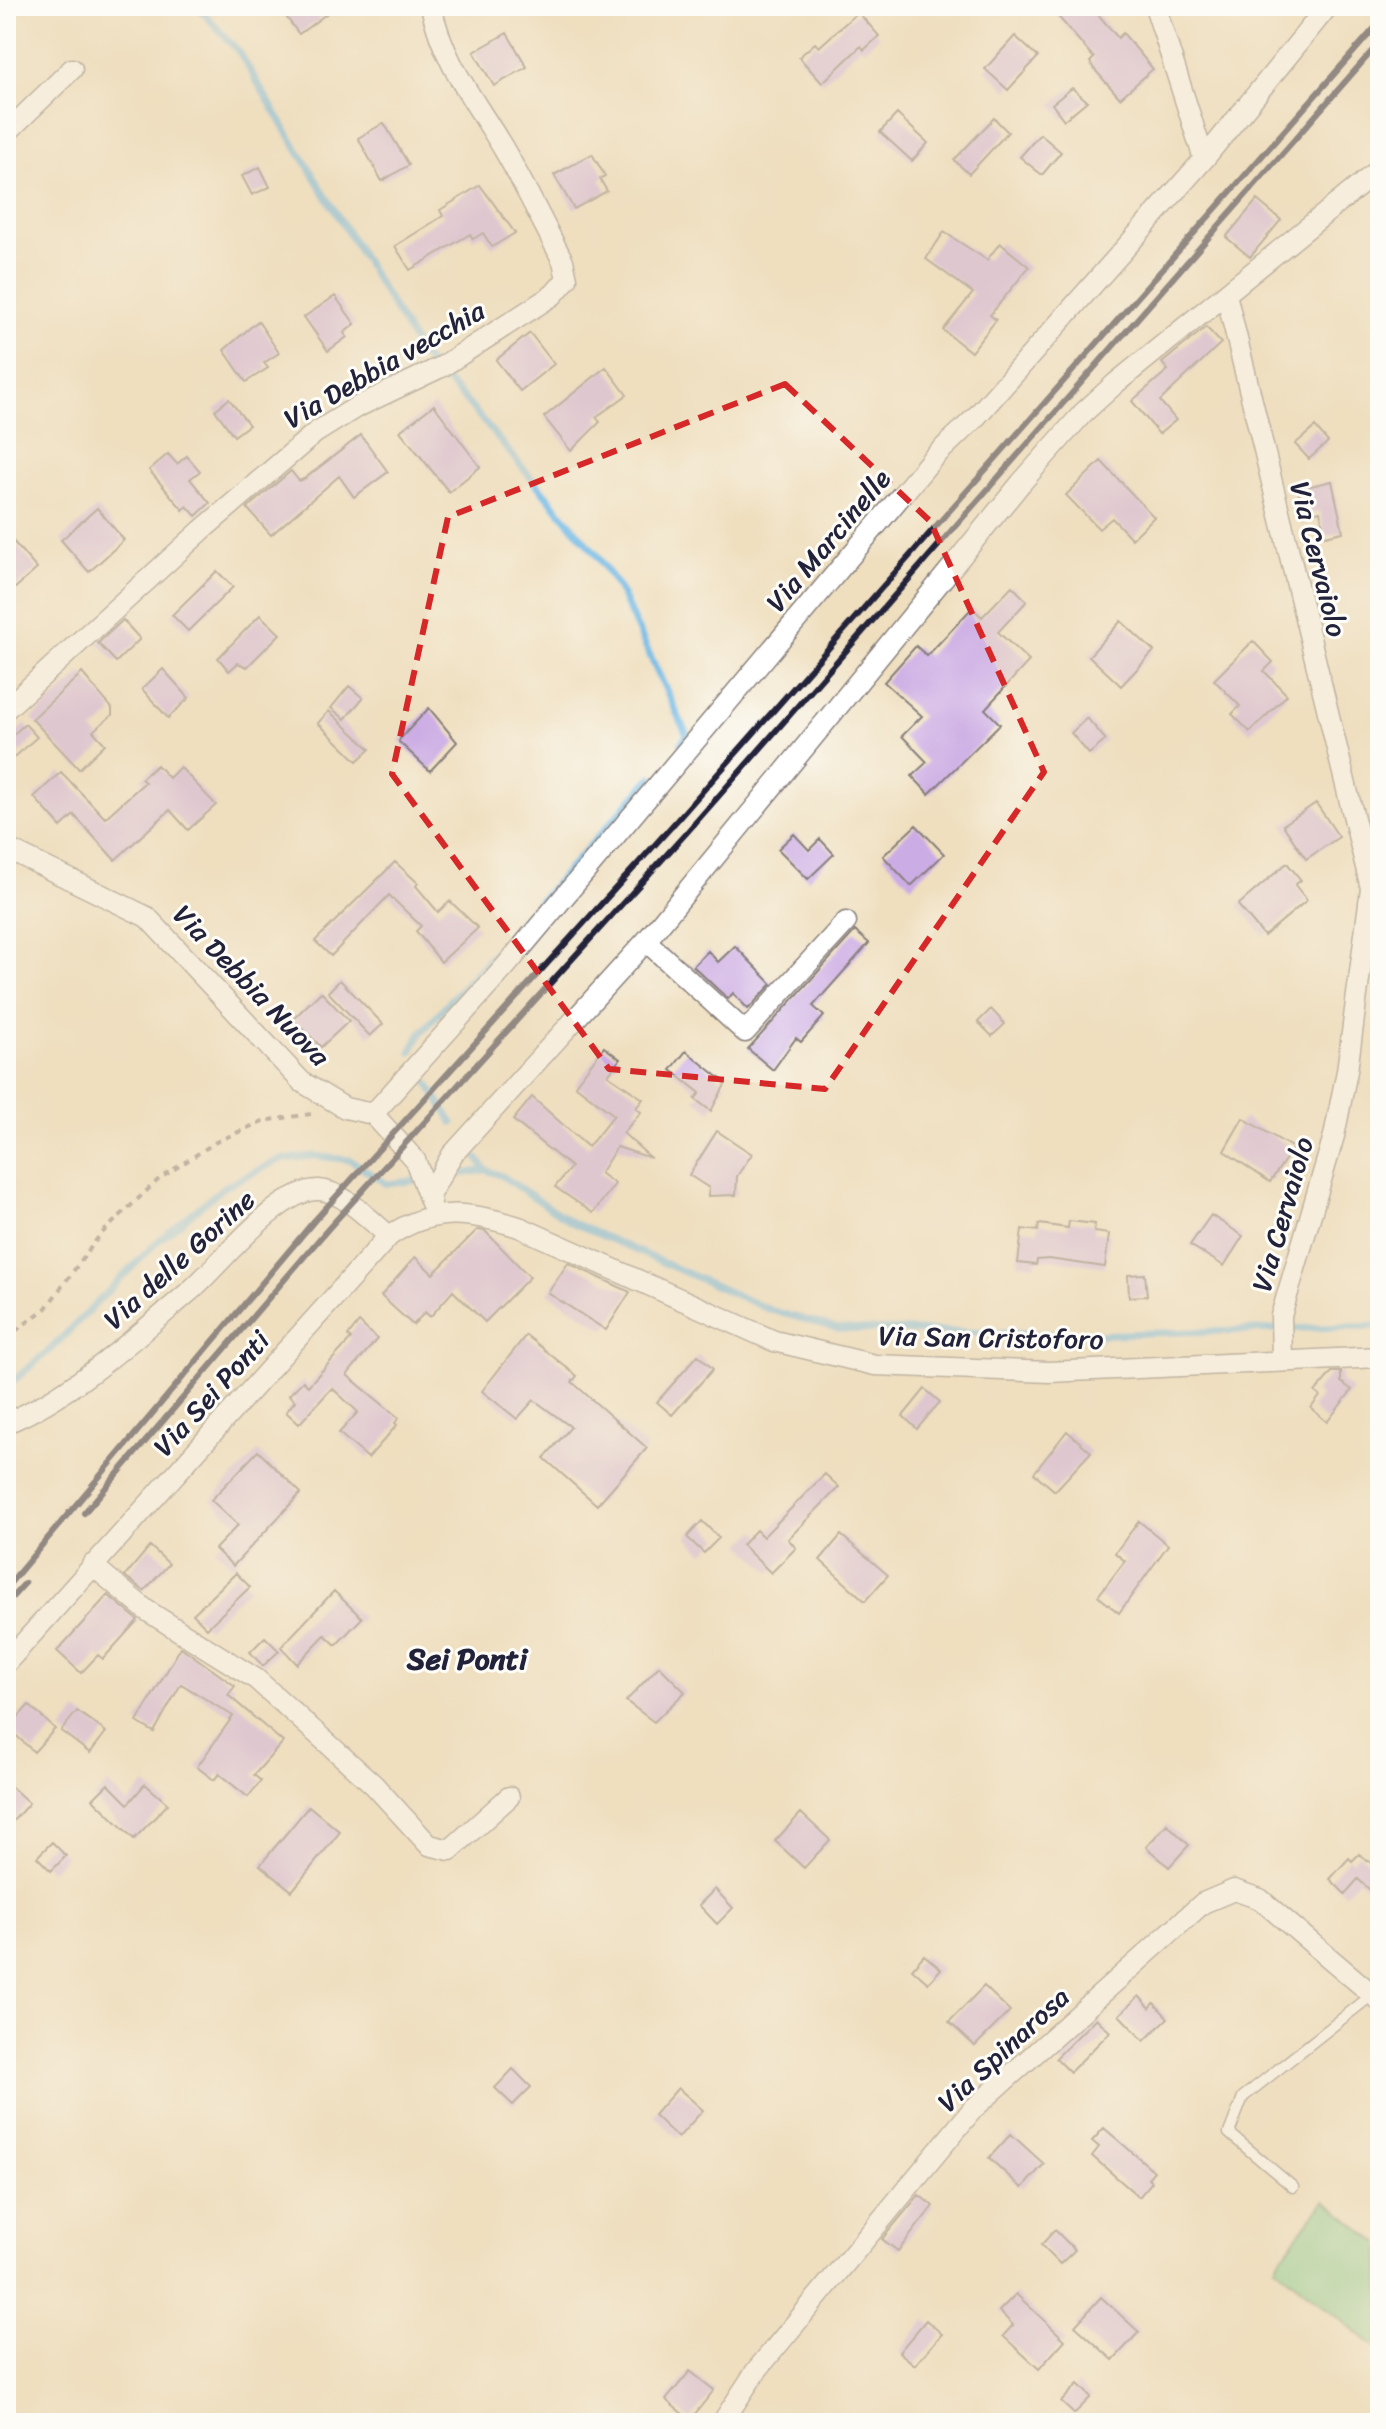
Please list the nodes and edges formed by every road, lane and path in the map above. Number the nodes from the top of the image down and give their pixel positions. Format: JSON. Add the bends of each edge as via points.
{"nodes":[{"id":1,"x":431,"y":6,"type":"edge"},
{"id":2,"x":1155,"y":6,"type":"edge"},
{"id":3,"x":1328,"y":6,"type":"edge"},
{"id":4,"x":72,"y":69,"type":"dead end"},
{"id":5,"x":6,"y":133,"type":"edge"},
{"id":6,"x":1204,"y":159,"type":"junction"},
{"id":7,"x":1380,"y":169,"type":"edge"},
{"id":8,"x":1226,"y":294,"type":"junction"},
{"id":9,"x":6,"y":709,"type":"edge"},
{"id":10,"x":6,"y":848,"type":"edge"},
{"id":11,"x":1376,"y":893,"type":"edge"},
{"id":12,"x":846,"y":922,"type":"dead end"},
{"id":13,"x":646,"y":941,"type":"junction"},
{"id":14,"x":345,"y":1108,"type":"junction"},
{"id":15,"x":373,"y":1114,"type":"junction"},
{"id":16,"x":430,"y":1194,"type":"junction"},
{"id":17,"x":431,"y":1216,"type":"junction"},
{"id":18,"x":485,"y":1216,"type":"joint"},
{"id":19,"x":389,"y":1236,"type":"junction"},
{"id":20,"x":6,"y":1338,"type":"edge"},
{"id":21,"x":1282,"y":1354,"type":"junction"},
{"id":22,"x":1380,"y":1357,"type":"edge"},
{"id":23,"x":6,"y":1423,"type":"edge"},
{"id":24,"x":92,"y":1565,"type":"junction"},
{"id":25,"x":6,"y":1663,"type":"edge"},
{"id":26,"x":509,"y":1797,"type":"dead end"},
{"id":27,"x":1376,"y":1998,"type":"edge"},
{"id":28,"x":1293,"y":2187,"type":"dead end"},
{"id":29,"x":722,"y":2423,"type":"edge"}],
"edges":[{"from":1,"to":9,"type":"street","name":"Via Debbia vecchia","via":[[449,64],[506,152],[563,261],[567,279],[553,295],[436,369],[355,408],[295,449]]},
{"from":2,"to":6,"type":"street"},
{"from":3,"to":6,"type":"street","name":"Via Marcinelle"},
{"from":4,"to":5,"type":"street"},
{"from":6,"to":15,"type":"street","name":"Via Marcinelle","via":[[975,418],[932,459],[505,967]]},
{"from":7,"to":8,"type":"street"},
{"from":8,"to":11,"type":"street","name":"Via Cervaiolo"},
{"from":8,"to":13,"type":"street","via":[[1083,413]]},
{"from":10,"to":14,"type":"street","name":"Via Debbia Nuova","via":[[147,917],[302,1082]]},
{"from":11,"to":21,"type":"street","name":"Via Cervaiolo","via":[[1337,1123],[1281,1316]]},
{"from":12,"to":13,"type":"street","via":[[745,1032]]},
{"from":13,"to":16,"type":"street","via":[[452,1155]]},
{"from":14,"to":15,"type":"street","name":"Via Debbia Nuova"},
{"from":14,"to":20,"type":"path","via":[[263,1121],[216,1142],[159,1179],[100,1235],[46,1308]]},
{"from":15,"to":16,"type":"street","via":[[415,1160]]},
{"from":16,"to":17,"type":"street"},
{"from":17,"to":18,"type":"street","name":"Via Sei Ponti"},
{"from":17,"to":19,"type":"street","name":"Via Sei Ponti"},
{"from":18,"to":21,"type":"street","name":"Via San Cristoforo","via":[[774,1341],[875,1365],[1049,1372]]},
{"from":19,"to":23,"type":"street","name":"Via delle Gorine","via":[[332,1192],[316,1189],[293,1197],[115,1353],[28,1414]]},
{"from":19,"to":24,"type":"street","name":"Via Sei Ponti"},
{"from":21,"to":22,"type":"street","name":"Via San Cristoforo"},
{"from":24,"to":25,"type":"street","name":"Via Sei Ponti"},
{"from":24,"to":26,"type":"street","via":[[146,1610],[256,1679],[374,1785],[429,1845],[450,1850]]},
{"from":27,"to":28,"type":"lane","via":[[1243,2097],[1229,2133]]},
{"from":27,"to":29,"type":"street","name":"Via Spinarosa","via":[[1260,1899],[1234,1890],[1203,1903],[973,2109],[756,2371]]}]}
